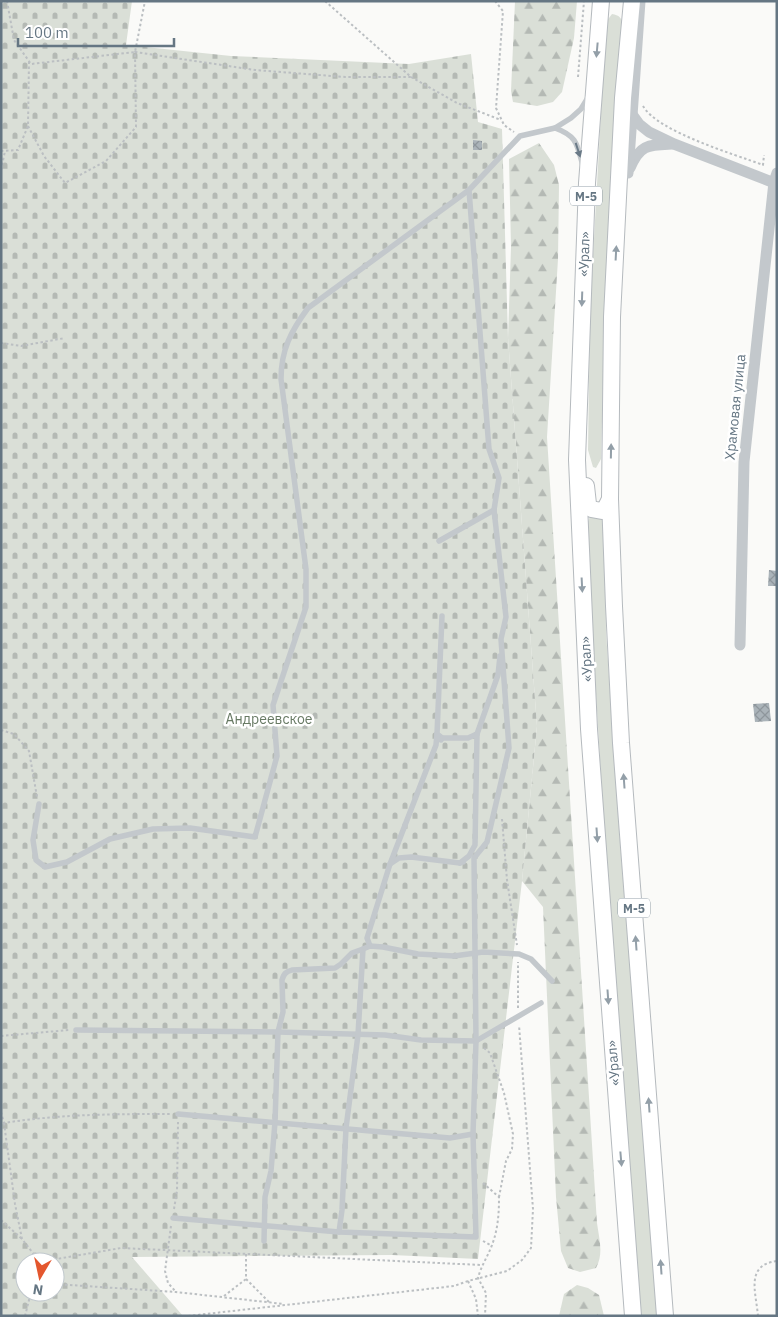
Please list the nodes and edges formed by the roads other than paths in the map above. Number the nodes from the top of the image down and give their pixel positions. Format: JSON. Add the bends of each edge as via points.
{"nodes":[{"id":1,"x":601,"y":1,"type":"edge"},
{"id":2,"x":632,"y":1,"type":"edge"},
{"id":3,"x":640,"y":1,"type":"edge"},
{"id":4,"x":594,"y":88,"type":"junction"},
{"id":5,"x":631,"y":113,"type":"junction"},
{"id":6,"x":555,"y":128,"type":"junction"},
{"id":7,"x":674,"y":144,"type":"junction"},
{"id":8,"x":628,"y":173,"type":"junction"},
{"id":9,"x":776,"y":180,"type":"edge"},
{"id":10,"x":587,"y":183,"type":"junction"},
{"id":11,"x":469,"y":190,"type":"junction"},
{"id":12,"x":618,"y":216,"type":"junction"},
{"id":13,"x":578,"y":390,"type":"junction"},
{"id":14,"x":610,"y":500,"type":"junction"},
{"id":15,"x":494,"y":510,"type":"junction"},
{"id":16,"x":439,"y":542,"type":"dead end"},
{"id":17,"x":442,"y":616,"type":"dead end"},
{"id":18,"x":502,"y":639,"type":"junction"},
{"id":19,"x":740,"y":645,"type":"dead end"},
{"id":20,"x":477,"y":734,"type":"junction"},
{"id":21,"x":440,"y":736,"type":"junction"},
{"id":22,"x":38,"y":804,"type":"road end"},
{"id":23,"x":474,"y":858,"type":"junction"},
{"id":24,"x":460,"y":863,"type":"junction"},
{"id":25,"x":390,"y":864,"type":"junction"},
{"id":26,"x":370,"y":946,"type":"junction"},
{"id":27,"x":363,"y":949,"type":"junction"},
{"id":28,"x":475,"y":953,"type":"junction"},
{"id":29,"x":552,"y":981,"type":"dead end"},
{"id":30,"x":541,"y":1002,"type":"dead end"},
{"id":31,"x":76,"y":1030,"type":"road end"},
{"id":32,"x":278,"y":1032,"type":"junction"},
{"id":33,"x":358,"y":1035,"type":"junction"},
{"id":34,"x":476,"y":1041,"type":"junction"},
{"id":35,"x":178,"y":1114,"type":"road end"},
{"id":36,"x":275,"y":1122,"type":"junction"},
{"id":37,"x":346,"y":1128,"type":"junction"},
{"id":38,"x":473,"y":1134,"type":"junction"},
{"id":39,"x":173,"y":1218,"type":"road end"},
{"id":40,"x":265,"y":1226,"type":"junction"},
{"id":41,"x":339,"y":1232,"type":"junction"},
{"id":42,"x":264,"y":1241,"type":"dead end"},
{"id":43,"x":633,"y":1316,"type":"edge"},
{"id":44,"x":665,"y":1316,"type":"edge"}],
"edges":[{"from":1,"to":4,"type":"main road","name":"«Урал»","number":"М-5","one_way":true},
{"from":2,"to":12,"type":"main road","number":"М-5","via":[[623,98]]},
{"from":3,"to":5,"type":"street"},
{"from":4,"to":6,"type":"lane","via":[[581,109]]},
{"from":4,"to":10,"type":"main road","name":"«Урал»","number":"М-5"},
{"from":5,"to":7,"type":"street","via":[[650,132]]},
{"from":5,"to":8,"type":"street"},
{"from":6,"to":10,"type":"lane","one_way":true,"via":[[573,138]]},
{"from":6,"to":11,"type":"lane","via":[[520,136]]},
{"from":7,"to":8,"type":"street","via":[[643,148],[635,156]]},
{"from":7,"to":9,"type":"street"},
{"from":8,"to":12,"type":"street"},
{"from":9,"to":19,"type":"street","name":"Храмовая улица","via":[[744,462]]},
{"from":10,"to":13,"type":"main road","name":"«Урал»","number":"М-5","one_way":true},
{"from":11,"to":15,"type":"lane","via":[[490,449],[499,478]]},
{"from":11,"to":22,"type":"lane","via":[[308,308],[292,330],[281,361],[306,569],[306,606],[273,705],[277,756],[255,837],[190,828],[153,829],[110,839],[68,862],[46,867],[36,860],[33,840]]},
{"from":14,"to":12,"type":"main road","number":"М-5","one_way":true,"via":[[612,317]]},
{"from":13,"to":14,"type":"main road","via":[[585,407],[588,504],[591,510],[602,511]]},
{"from":13,"to":43,"type":"main road","name":"«Урал»","number":"М-5","one_way":true,"via":[[577,470],[589,729]]},
{"from":44,"to":14,"type":"main road","number":"М-5","one_way":true,"via":[[621,743]]},
{"from":15,"to":16,"type":"lane"},
{"from":15,"to":18,"type":"lane","via":[[506,617]]},
{"from":17,"to":21,"type":"lane"},
{"from":18,"to":20,"type":"lane","via":[[498,675]]},
{"from":18,"to":23,"type":"lane","via":[[509,748],[487,842]]},
{"from":20,"to":21,"type":"lane","via":[[468,738]]},
{"from":20,"to":24,"type":"lane","via":[[474,845],[469,856]]},
{"from":21,"to":25,"type":"lane"},
{"from":23,"to":24,"type":"lane"},
{"from":23,"to":28,"type":"lane"},
{"from":24,"to":25,"type":"lane","via":[[411,857],[399,858]]},
{"from":25,"to":26,"type":"lane","via":[[367,938]]},
{"from":26,"to":27,"type":"lane"},
{"from":26,"to":28,"type":"lane","via":[[418,954],[454,956]]},
{"from":27,"to":32,"type":"lane","via":[[334,968],[286,972],[282,980],[283,1012]]},
{"from":27,"to":33,"type":"lane"},
{"from":28,"to":29,"type":"lane","via":[[518,954],[531,959]]},
{"from":28,"to":34,"type":"lane"},
{"from":30,"to":34,"type":"lane"},
{"from":31,"to":32,"type":"lane"},
{"from":32,"to":33,"type":"lane"},
{"from":32,"to":36,"type":"lane"},
{"from":33,"to":34,"type":"lane"},
{"from":33,"to":37,"type":"lane"},
{"from":34,"to":38,"type":"lane"},
{"from":35,"to":36,"type":"lane"},
{"from":36,"to":37,"type":"lane"},
{"from":36,"to":40,"type":"lane","via":[[271,1171],[265,1197]]},
{"from":37,"to":38,"type":"lane","via":[[450,1138]]},
{"from":37,"to":41,"type":"lane"},
{"from":38,"to":41,"type":"lane","via":[[476,1237]]},
{"from":39,"to":40,"type":"lane"},
{"from":40,"to":41,"type":"lane"},
{"from":40,"to":42,"type":"lane"}]}
